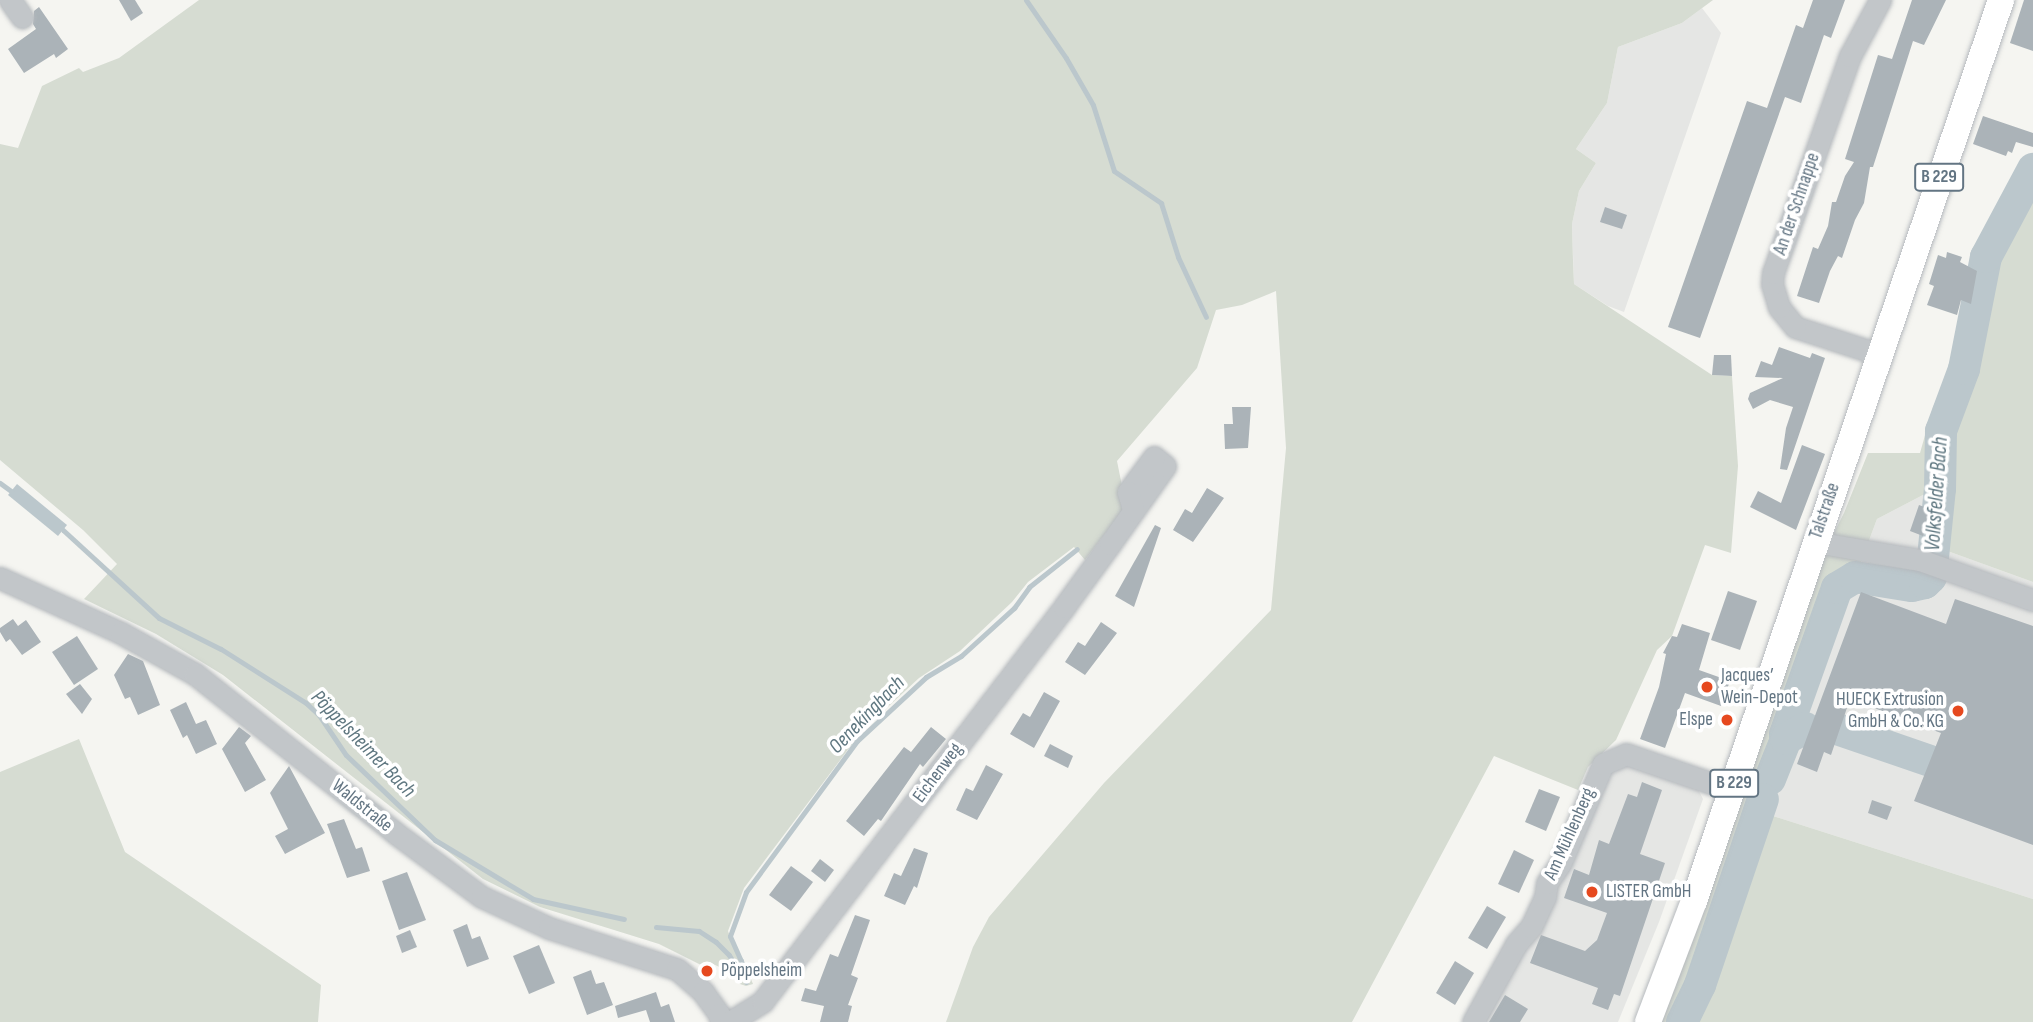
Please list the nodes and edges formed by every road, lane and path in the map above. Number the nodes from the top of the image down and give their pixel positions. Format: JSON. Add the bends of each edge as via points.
{"nodes":[{"id":1,"x":1880,"y":0,"type":"edge"},
{"id":2,"x":2001,"y":0,"type":"edge"},
{"id":3,"x":1878,"y":354,"type":"junction"},
{"id":4,"x":1133,"y":510,"type":"dead end"},
{"id":5,"x":1815,"y":542,"type":"junction"},
{"id":6,"x":0,"y":578,"type":"edge"},
{"id":7,"x":2033,"y":600,"type":"edge"},
{"id":8,"x":1731,"y":790,"type":"junction"},
{"id":9,"x":721,"y":1022,"type":"edge"},
{"id":10,"x":730,"y":1022,"type":"edge"},
{"id":11,"x":1473,"y":1022,"type":"edge"},
{"id":12,"x":1648,"y":1022,"type":"edge"}],
"edges":[{"from":1,"to":3,"type":"street","name":"An der Schnappe","via":[[1850,56],[1772,284],[1779,307],[1795,327]]},
{"from":2,"to":3,"type":"main road","name":"Talstraße","number":"B 229"},
{"from":3,"to":5,"type":"main road","name":"Talstraße","number":"B 229"},
{"from":4,"to":10,"type":"street","name":"Eichenweg","via":[[763,1001]]},
{"from":5,"to":7,"type":"street","via":[[1920,560]]},
{"from":5,"to":8,"type":"main road","name":"Talstraße","number":"B 229"},
{"from":6,"to":9,"type":"street","name":"Waldstraße","via":[[121,633],[195,674],[482,897],[549,928],[677,969],[703,992]]},
{"from":8,"to":11,"type":"street","name":"Am Mühlenberg","via":[[1626,754],[1603,764],[1531,927],[1520,937]]},
{"from":8,"to":12,"type":"main road","name":"Talstraße","number":"B 229"}]}
